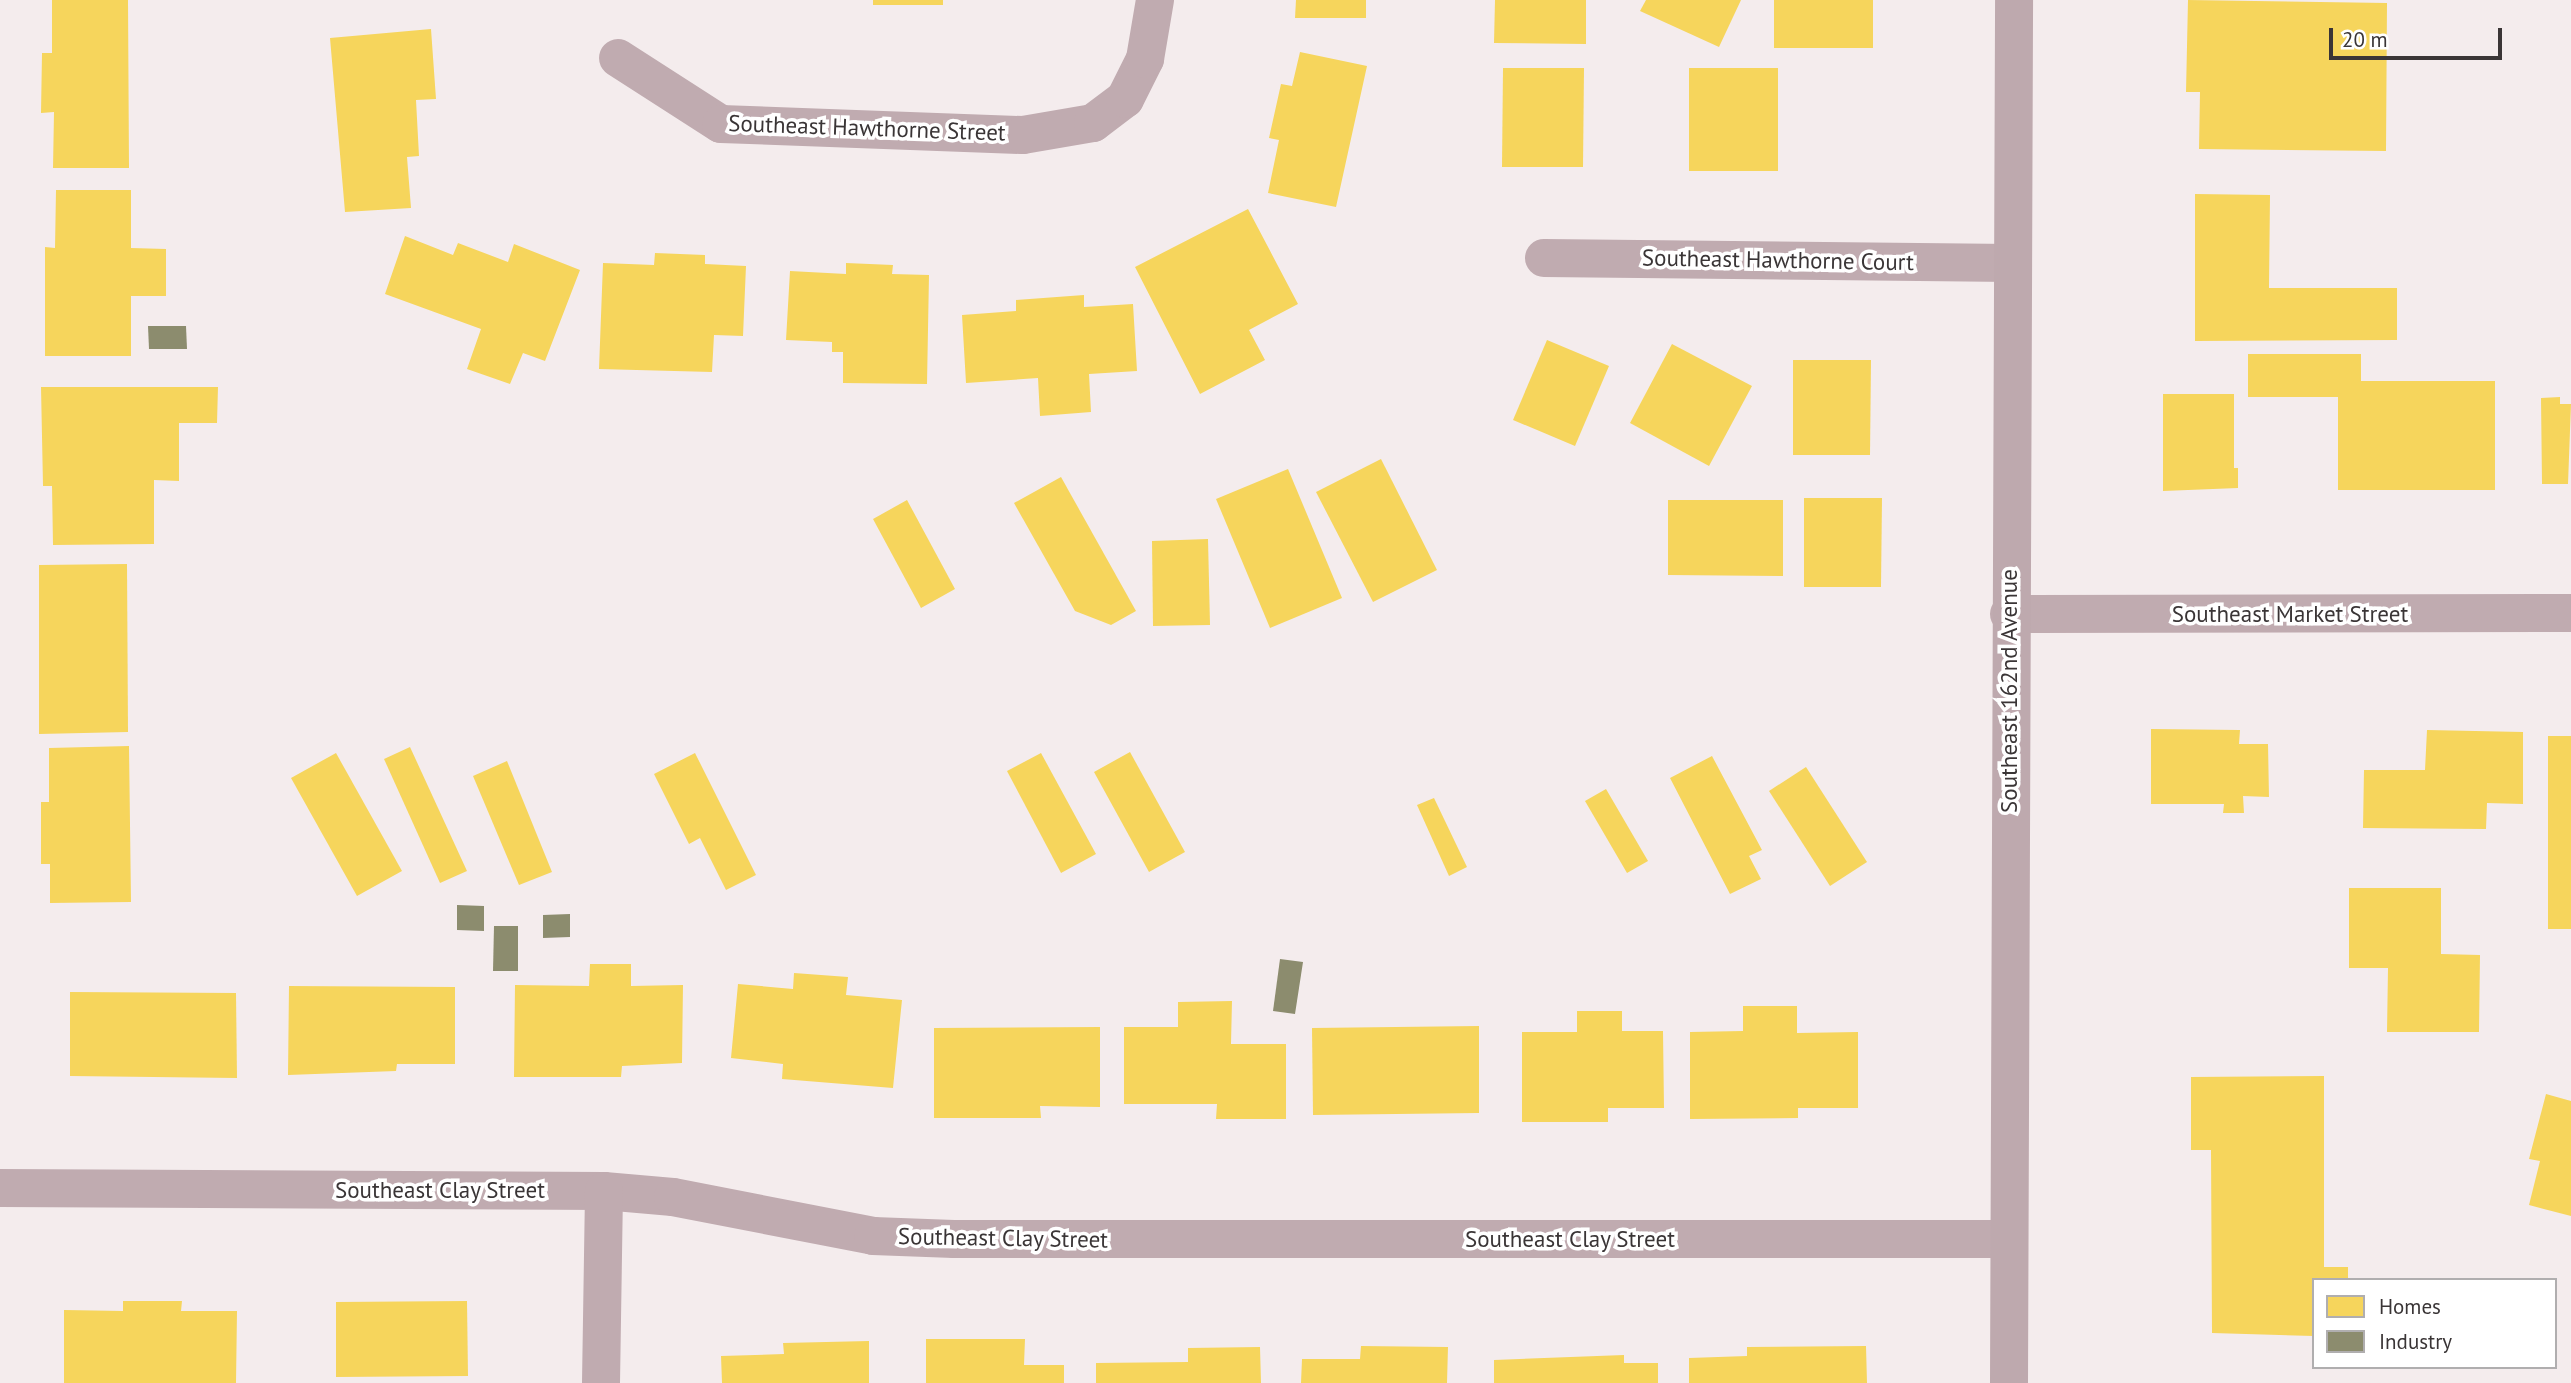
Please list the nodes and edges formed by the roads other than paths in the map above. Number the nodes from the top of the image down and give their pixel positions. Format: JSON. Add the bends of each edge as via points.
{"nodes":[{"id":1,"x":1155,"y":0,"type":"edge"},
{"id":2,"x":2014,"y":0,"type":"edge"},
{"id":3,"x":618,"y":58,"type":"dead end"},
{"id":4,"x":1544,"y":258,"type":"dead end"},
{"id":5,"x":2012,"y":263,"type":"junction"},
{"id":6,"x":2571,"y":613,"type":"edge"},
{"id":7,"x":2009,"y":614,"type":"junction"},
{"id":8,"x":0,"y":1188,"type":"edge"},
{"id":9,"x":604,"y":1191,"type":"junction"},
{"id":10,"x":2009,"y":1239,"type":"junction"},
{"id":11,"x":601,"y":1383,"type":"edge"},
{"id":12,"x":2009,"y":1383,"type":"edge"}],
"edges":[{"from":1,"to":3,"type":"street","name":"Southeast Hawthorne Street","via":[[1145,59],[1125,99],[1093,123],[1023,135],[721,124]]},
{"from":2,"to":5,"type":"main road","name":"Southeast 162nd Avenue"},
{"from":4,"to":5,"type":"street","name":"Southeast Hawthorne Court"},
{"from":5,"to":7,"type":"main road","name":"Southeast 162nd Avenue"},
{"from":6,"to":7,"type":"street","name":"Southeast Market Street"},
{"from":7,"to":10,"type":"main road","name":"Southeast 162nd Avenue"},
{"from":8,"to":9,"type":"street","name":"Southeast Clay Street"},
{"from":9,"to":10,"type":"street","name":"Southeast Clay Street","via":[[673,1197],[873,1236],[954,1239]]},
{"from":9,"to":11,"type":"street"},
{"from":10,"to":12,"type":"main road","name":"Southeast 162nd Avenue"}]}
